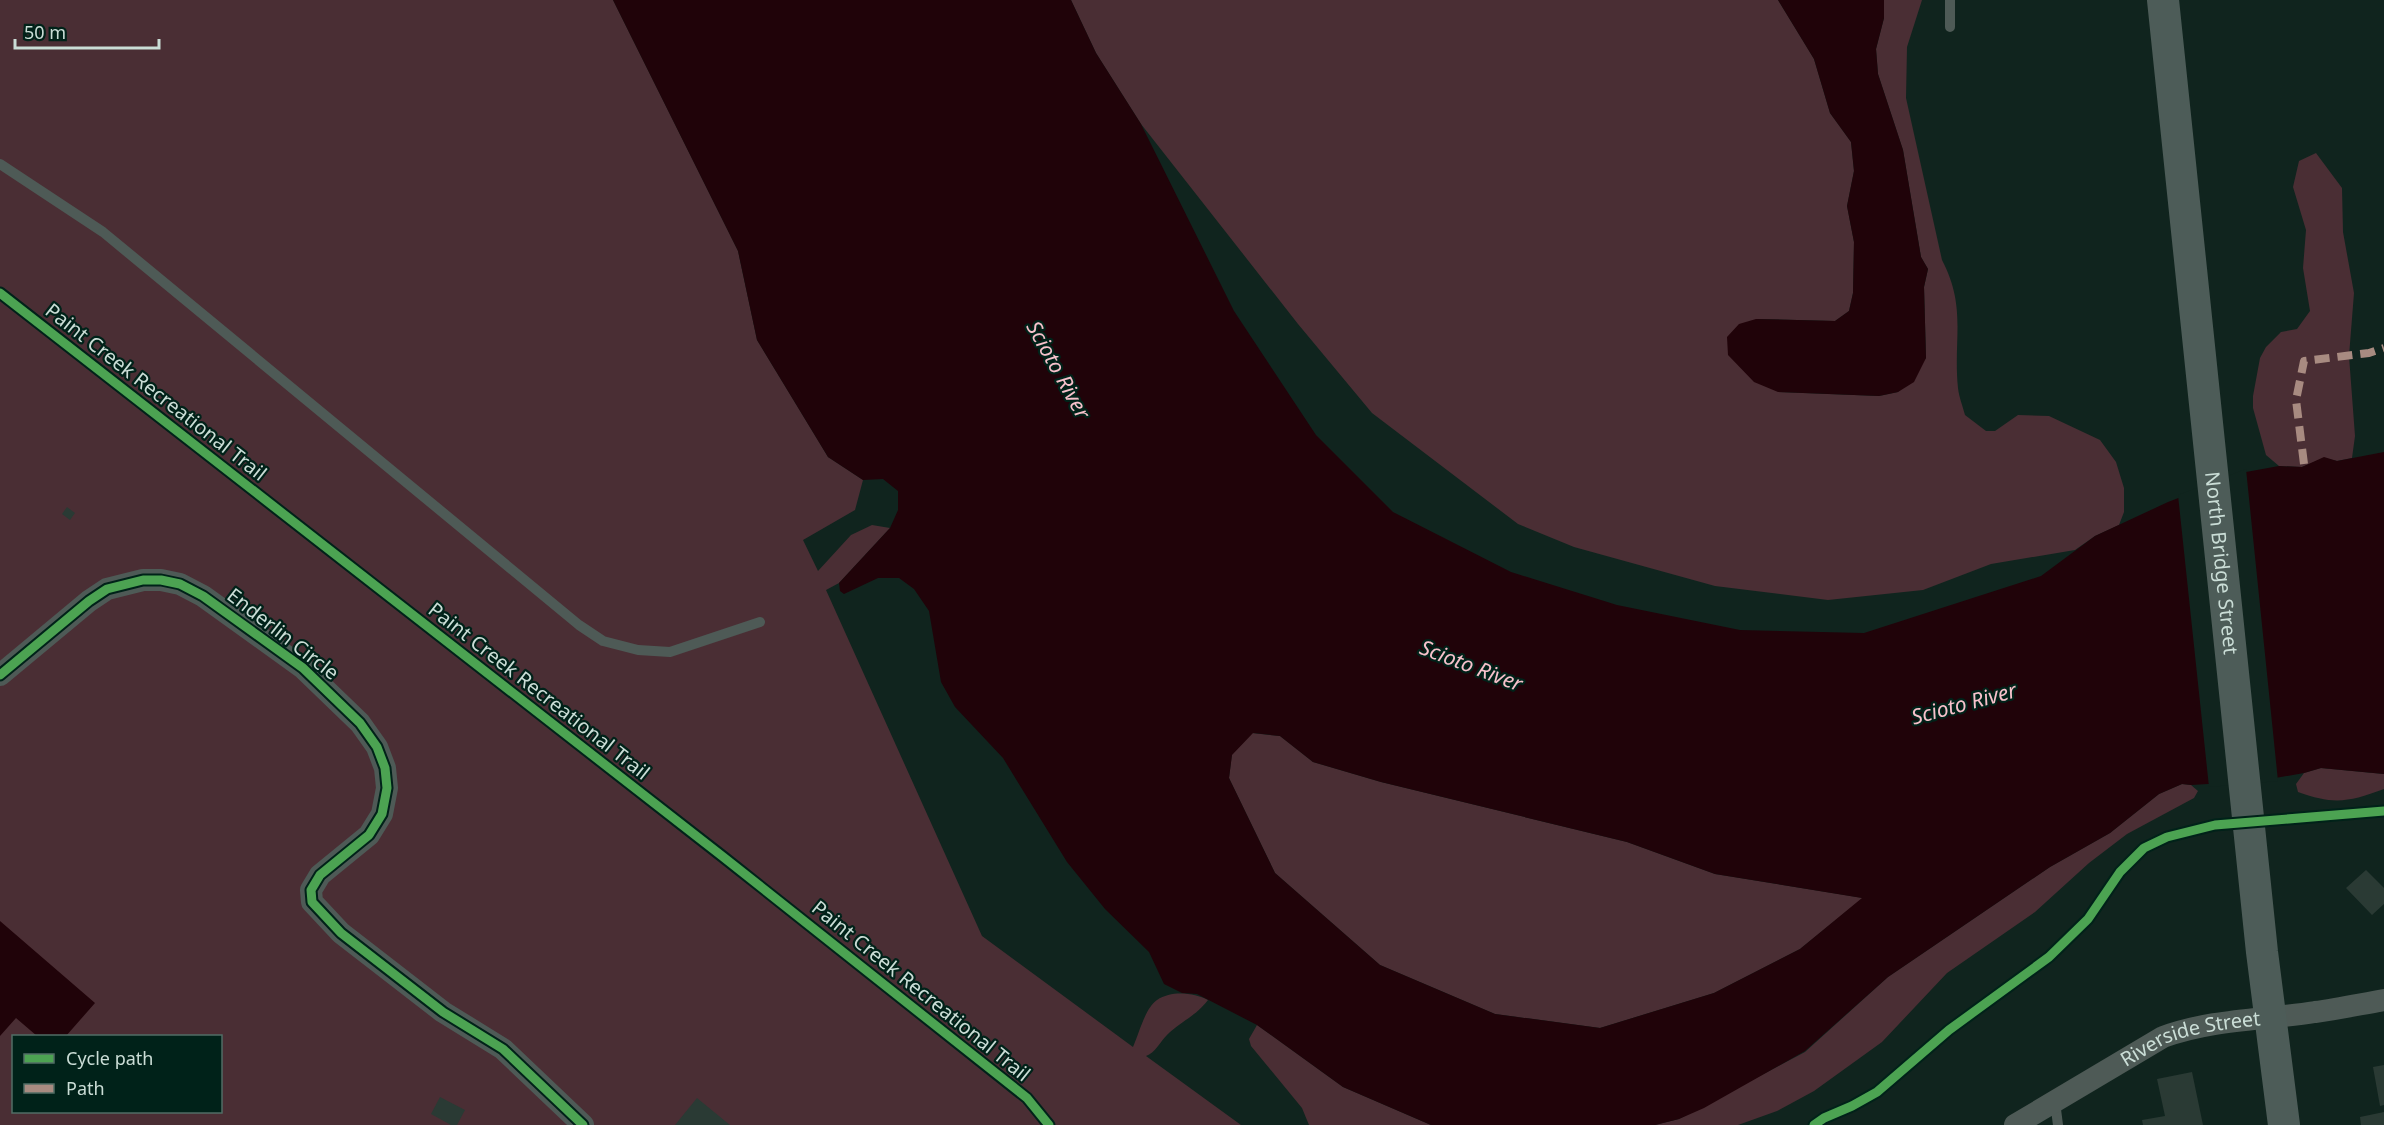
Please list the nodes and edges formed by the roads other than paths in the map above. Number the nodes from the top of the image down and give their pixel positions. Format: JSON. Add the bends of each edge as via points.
{"nodes":[{"id":1,"x":1950,"y":0,"type":"edge"},
{"id":2,"x":2163,"y":0,"type":"edge"},
{"id":3,"x":1950,"y":27,"type":"dead end"},
{"id":4,"x":0,"y":164,"type":"edge"},
{"id":5,"x":760,"y":622,"type":"dead end"},
{"id":6,"x":0,"y":675,"type":"edge"},
{"id":7,"x":2384,"y":1000,"type":"edge"},
{"id":8,"x":2269,"y":1017,"type":"junction"},
{"id":9,"x":2055,"y":1101,"type":"junction"},
{"id":10,"x":583,"y":1125,"type":"edge"},
{"id":11,"x":2015,"y":1125,"type":"edge"},
{"id":12,"x":2058,"y":1125,"type":"edge"},
{"id":13,"x":2284,"y":1125,"type":"edge"}],
"edges":[{"from":1,"to":3,"type":"lane"},
{"from":2,"to":8,"type":"main road","name":"North Bridge Street"},
{"from":4,"to":5,"type":"lane","via":[[103,232],[603,641],[638,650],[670,652]]},
{"from":6,"to":10,"type":"street","name":"Enderlin Circle","via":[[107,589],[143,580],[180,584],[203,596],[303,668],[360,723],[377,747],[387,788],[381,814],[369,835],[320,875],[311,890],[312,903],[341,933],[443,1012],[503,1049]]},
{"from":7,"to":8,"type":"street","name":"Riverside Street"},
{"from":8,"to":9,"type":"street","name":"Riverside Street","via":[[2212,1024],[2163,1037]]},
{"from":8,"to":13,"type":"main road","name":"North Bridge Street"},
{"from":9,"to":11,"type":"street","name":"Riverside Street"},
{"from":9,"to":12,"type":"lane"}]}
